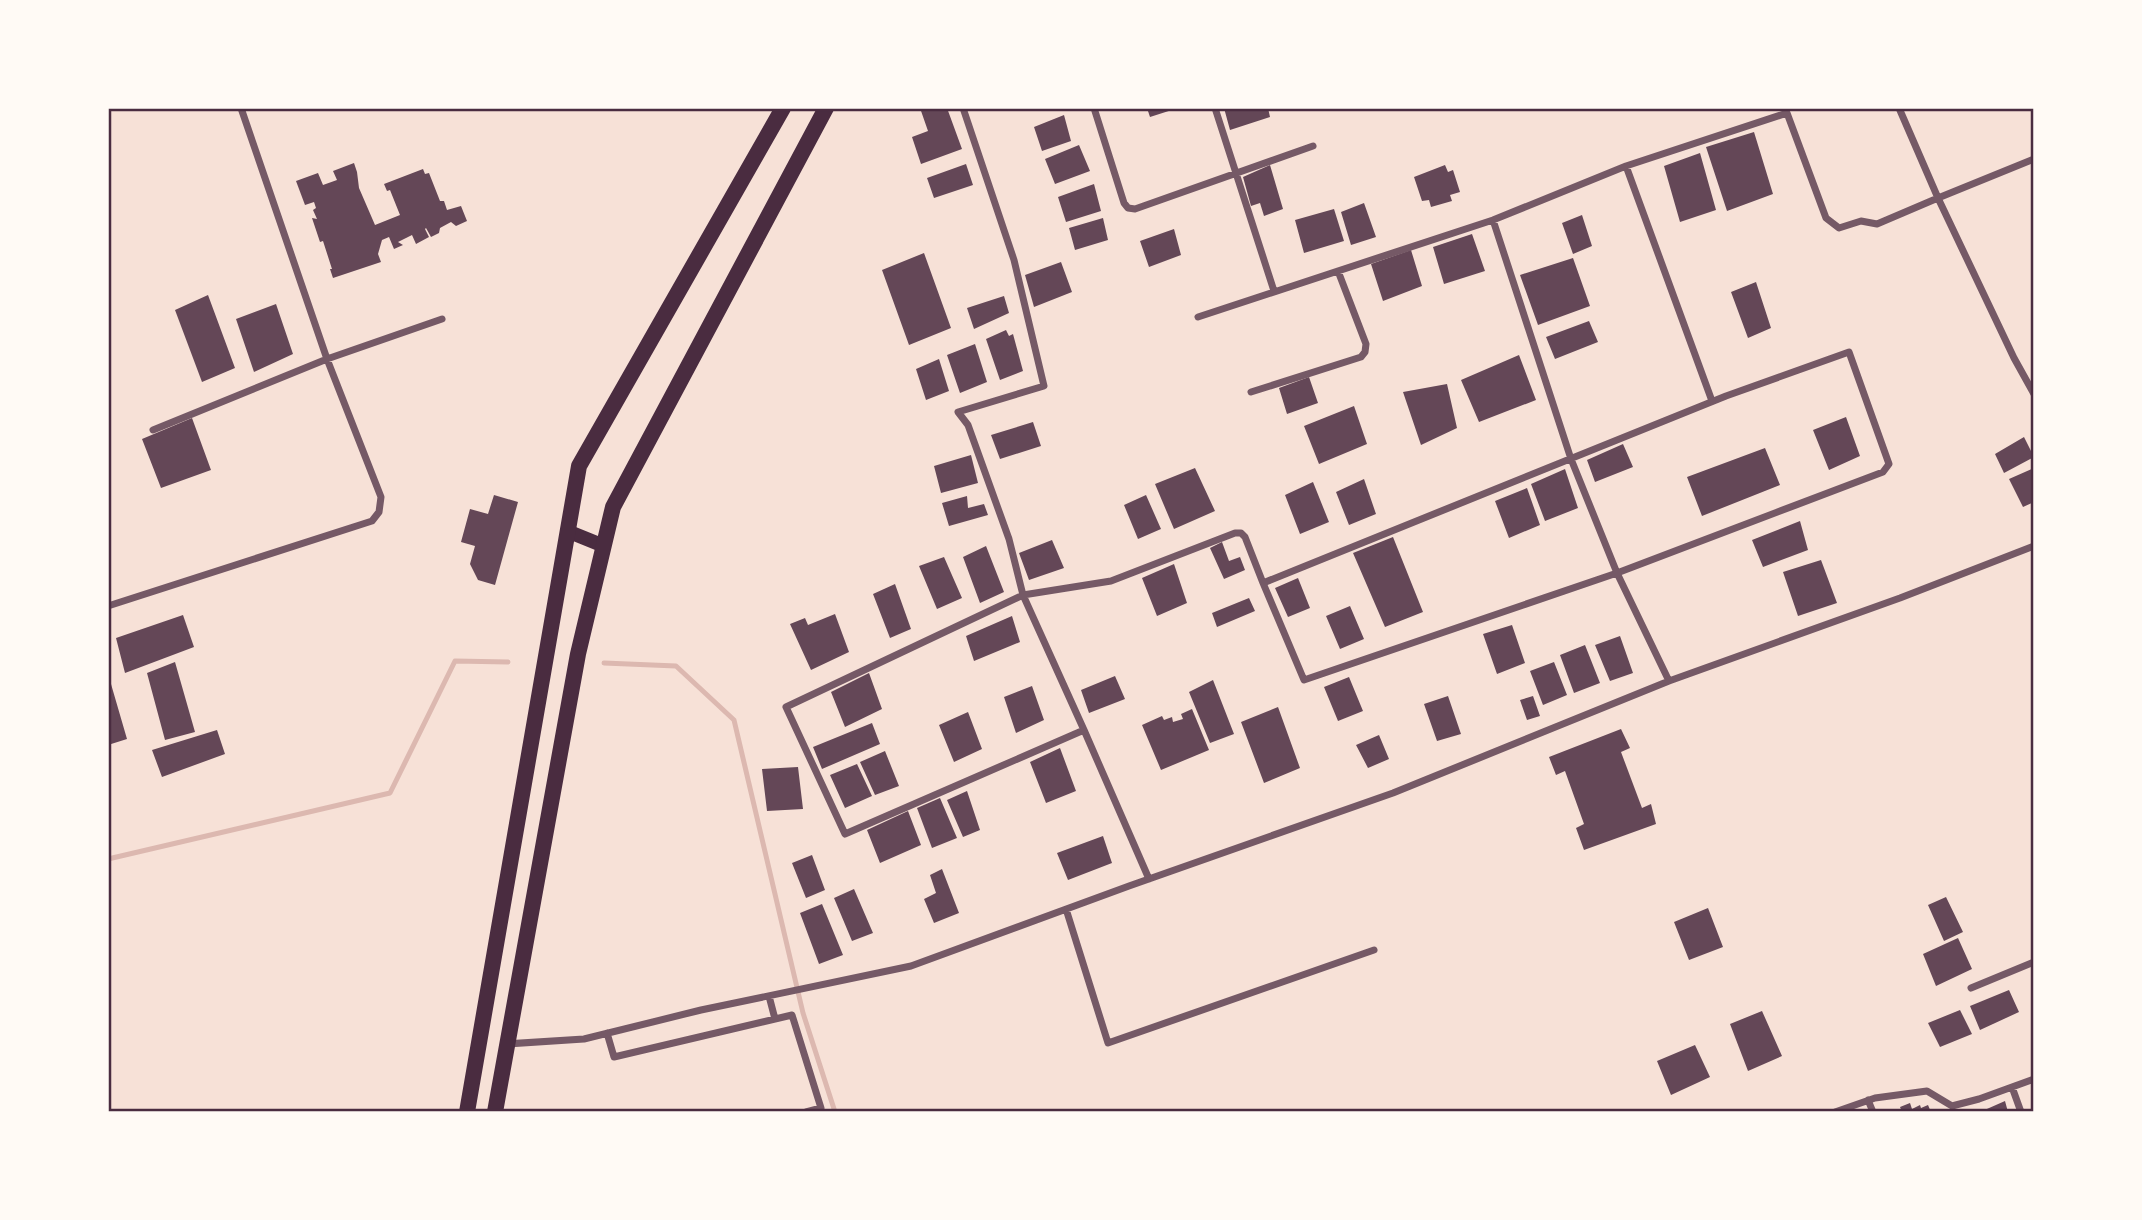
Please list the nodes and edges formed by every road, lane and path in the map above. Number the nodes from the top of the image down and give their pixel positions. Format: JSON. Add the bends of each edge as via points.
{"nodes":[{"id":1,"x":241,"y":108,"type":"edge"},
{"id":2,"x":783,"y":108,"type":"edge"},
{"id":3,"x":826,"y":108,"type":"edge"},
{"id":4,"x":963,"y":108,"type":"edge"},
{"id":5,"x":1094,"y":108,"type":"edge"},
{"id":6,"x":1215,"y":108,"type":"edge"},
{"id":7,"x":1899,"y":108,"type":"edge"},
{"id":8,"x":1314,"y":146,"type":"dead end"},
{"id":9,"x":2034,"y":159,"type":"edge"},
{"id":10,"x":1626,"y":166,"type":"junction"},
{"id":11,"x":1235,"y":173,"type":"junction"},
{"id":12,"x":1938,"y":198,"type":"junction"},
{"id":13,"x":1493,"y":220,"type":"junction"},
{"id":14,"x":1338,"y":271,"type":"junction"},
{"id":15,"x":1274,"y":291,"type":"junction"},
{"id":16,"x":1198,"y":317,"type":"dead end"},
{"id":17,"x":442,"y":319,"type":"dead end"},
{"id":18,"x":327,"y":359,"type":"junction"},
{"id":19,"x":1251,"y":392,"type":"dead end"},
{"id":20,"x":2034,"y":394,"type":"edge"},
{"id":21,"x":1712,"y":401,"type":"junction"},
{"id":22,"x":153,"y":430,"type":"dead end"},
{"id":23,"x":1571,"y":458,"type":"junction"},
{"id":24,"x":567,"y":531,"type":"junction"},
{"id":25,"x":604,"y":546,"type":"junction"},
{"id":26,"x":2034,"y":546,"type":"edge"},
{"id":27,"x":1617,"y":573,"type":"junction"},
{"id":28,"x":1263,"y":583,"type":"junction"},
{"id":29,"x":1023,"y":595,"type":"junction"},
{"id":30,"x":108,"y":606,"type":"edge"},
{"id":31,"x":1668,"y":681,"type":"junction"},
{"id":32,"x":1084,"y":730,"type":"junction"},
{"id":33,"x":1149,"y":879,"type":"junction"},
{"id":34,"x":1066,"y":909,"type":"junction"},
{"id":35,"x":1374,"y":950,"type":"dead end"},
{"id":36,"x":2034,"y":962,"type":"edge"},
{"id":37,"x":1971,"y":988,"type":"dead end"},
{"id":38,"x":769,"y":996,"type":"junction"},
{"id":39,"x":775,"y":1019,"type":"junction"},
{"id":40,"x":607,"y":1033,"type":"junction"},
{"id":41,"x":506,"y":1044,"type":"junction"},
{"id":42,"x":2034,"y":1079,"type":"edge"},
{"id":43,"x":2012,"y":1087,"type":"junction"},
{"id":44,"x":1868,"y":1100,"type":"junction"},
{"id":45,"x":467,"y":1111,"type":"edge"},
{"id":46,"x":495,"y":1111,"type":"edge"},
{"id":47,"x":806,"y":1111,"type":"edge"},
{"id":48,"x":1835,"y":1111,"type":"edge"},
{"id":49,"x":1873,"y":1111,"type":"edge"},
{"id":50,"x":2021,"y":1111,"type":"edge"}],
"edges":[{"from":1,"to":18,"type":"street"},
{"from":2,"to":24,"type":"main road","via":[[579,466]]},
{"from":3,"to":25,"type":"main road","via":[[613,507]]},
{"from":4,"to":29,"type":"street","via":[[1014,260],[1044,386],[958,412],[968,425],[1009,539]]},
{"from":5,"to":11,"type":"street","via":[[1128,208]]},
{"from":6,"to":11,"type":"street"},
{"from":7,"to":12,"type":"street"},
{"from":8,"to":11,"type":"street"},
{"from":9,"to":12,"type":"street"},
{"from":10,"to":12,"type":"street","via":[[1787,113],[1826,218],[1839,228],[1861,221],[1877,224]]},
{"from":10,"to":13,"type":"street"},
{"from":10,"to":21,"type":"street"},
{"from":11,"to":15,"type":"street"},
{"from":12,"to":20,"type":"street"},
{"from":13,"to":14,"type":"street"},
{"from":13,"to":23,"type":"street"},
{"from":14,"to":15,"type":"street"},
{"from":14,"to":19,"type":"street","via":[[1366,352]]},
{"from":15,"to":16,"type":"street"},
{"from":17,"to":18,"type":"street"},
{"from":18,"to":22,"type":"street"},
{"from":18,"to":30,"type":"street","via":[[381,497],[379,512],[372,520]]},
{"from":21,"to":23,"type":"street"},
{"from":21,"to":27,"type":"street","via":[[1849,352],[1889,464],[1883,472]]},
{"from":23,"to":27,"type":"street"},
{"from":23,"to":28,"type":"street"},
{"from":24,"to":25,"type":"main road"},
{"from":24,"to":45,"type":"main road"},
{"from":25,"to":41,"type":"main road","via":[[578,654]]},
{"from":26,"to":31,"type":"street"},
{"from":27,"to":28,"type":"street","via":[[1304,680]]},
{"from":27,"to":31,"type":"street"},
{"from":28,"to":29,"type":"street","via":[[1245,537],[1235,533],[1111,581]]},
{"from":29,"to":32,"type":"street"},
{"from":29,"to":32,"type":"street","via":[[786,708],[845,834]]},
{"from":31,"to":33,"type":"street","via":[[1392,793]]},
{"from":32,"to":33,"type":"street"},
{"from":33,"to":34,"type":"street"},
{"from":34,"to":35,"type":"street","via":[[1108,1043]]},
{"from":34,"to":38,"type":"street","via":[[911,966]]},
{"from":36,"to":37,"type":"street"},
{"from":38,"to":39,"type":"street"},
{"from":38,"to":40,"type":"street"},
{"from":39,"to":40,"type":"street","via":[[614,1057]]},
{"from":39,"to":47,"type":"street","via":[[792,1015],[821,1108]]},
{"from":40,"to":41,"type":"street"},
{"from":41,"to":46,"type":"main road"},
{"from":42,"to":43,"type":"street"},
{"from":43,"to":44,"type":"street","via":[[1952,1106],[1927,1091]]},
{"from":43,"to":50,"type":"street"},
{"from":44,"to":48,"type":"street"},
{"from":44,"to":49,"type":"street"}]}
